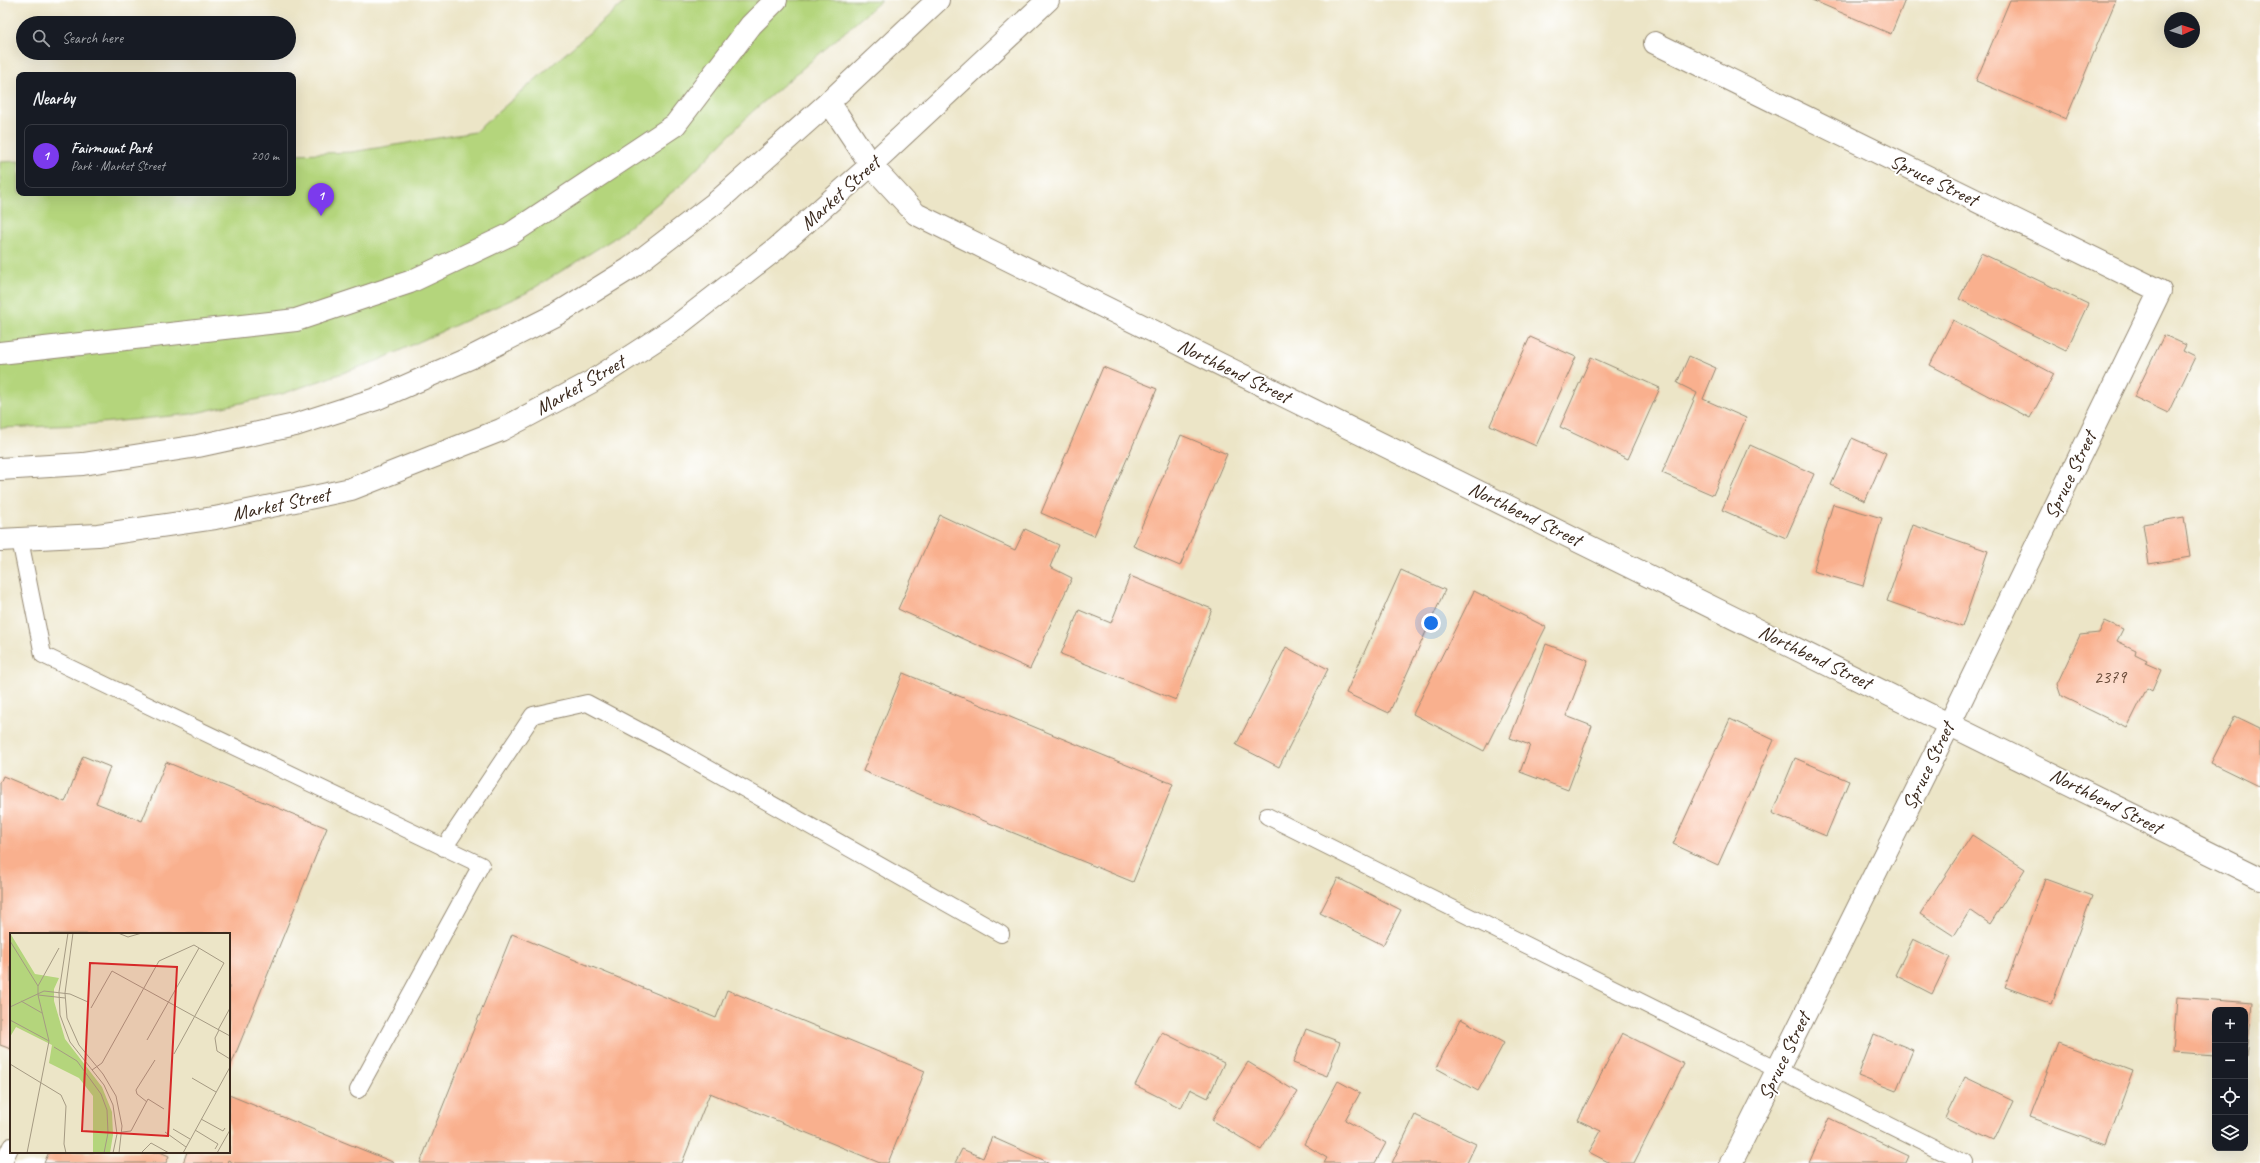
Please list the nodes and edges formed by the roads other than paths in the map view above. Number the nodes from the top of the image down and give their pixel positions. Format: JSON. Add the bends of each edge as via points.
{"nodes":[{"id":1,"x":776,"y":0,"type":"edge"},
{"id":2,"x":938,"y":0,"type":"edge"},
{"id":3,"x":1048,"y":0,"type":"edge"},
{"id":4,"x":1655,"y":43,"type":"dead end"},
{"id":5,"x":829,"y":102,"type":"junction"},
{"id":6,"x":871,"y":165,"type":"junction"},
{"id":7,"x":0,"y":354,"type":"edge"},
{"id":8,"x":0,"y":469,"type":"edge"},
{"id":9,"x":10,"y":540,"type":"edge"},
{"id":10,"x":1950,"y":723,"type":"junction"},
{"id":11,"x":1267,"y":816,"type":"dead end"},
{"id":12,"x":444,"y":848,"type":"junction"},
{"id":13,"x":2260,"y":878,"type":"edge"},
{"id":14,"x":1001,"y":934,"type":"dead end"},
{"id":15,"x":1777,"y":1071,"type":"junction"},
{"id":16,"x":358,"y":1090,"type":"dead end"},
{"id":17,"x":10,"y":1148,"type":"edge"},
{"id":18,"x":3,"y":1163,"type":"edge"},
{"id":19,"x":1731,"y":1163,"type":"edge"},
{"id":20,"x":1965,"y":1163,"type":"edge"}],
"edges":[{"from":1,"to":7,"type":"street","via":[[751,25],[675,125],[509,235],[410,282],[296,320]]},
{"from":2,"to":5,"type":"street"},
{"from":3,"to":6,"type":"street","name":"Market Street"},
{"from":4,"to":10,"type":"street","name":"Spruce Street","via":[[2160,291]]},
{"from":5,"to":6,"type":"street","name":"Northbend Street"},
{"from":5,"to":8,"type":"street","via":[[719,200],[630,269],[557,314],[470,358],[376,399],[295,425],[198,446],[84,464]]},
{"from":6,"to":9,"type":"street","name":"Market Street","via":[[776,249],[674,328],[591,382],[501,430],[351,490],[215,518],[98,535]]},
{"from":6,"to":10,"type":"street","name":"Northbend Street","via":[[916,214],[927,220]]},
{"from":9,"to":12,"type":"lane","via":[[43,655]]},
{"from":10,"to":13,"type":"street","name":"Northbend Street"},
{"from":10,"to":15,"type":"street","name":"Spruce Street"},
{"from":11,"to":15,"type":"lane"},
{"from":12,"to":14,"type":"lane","via":[[533,715],[587,703],[681,753]]},
{"from":12,"to":16,"type":"lane","via":[[481,865]]},
{"from":15,"to":19,"type":"street","name":"Spruce Street"},
{"from":15,"to":20,"type":"lane","via":[[1836,1097]]},
{"from":17,"to":18,"type":"lane"}]}
